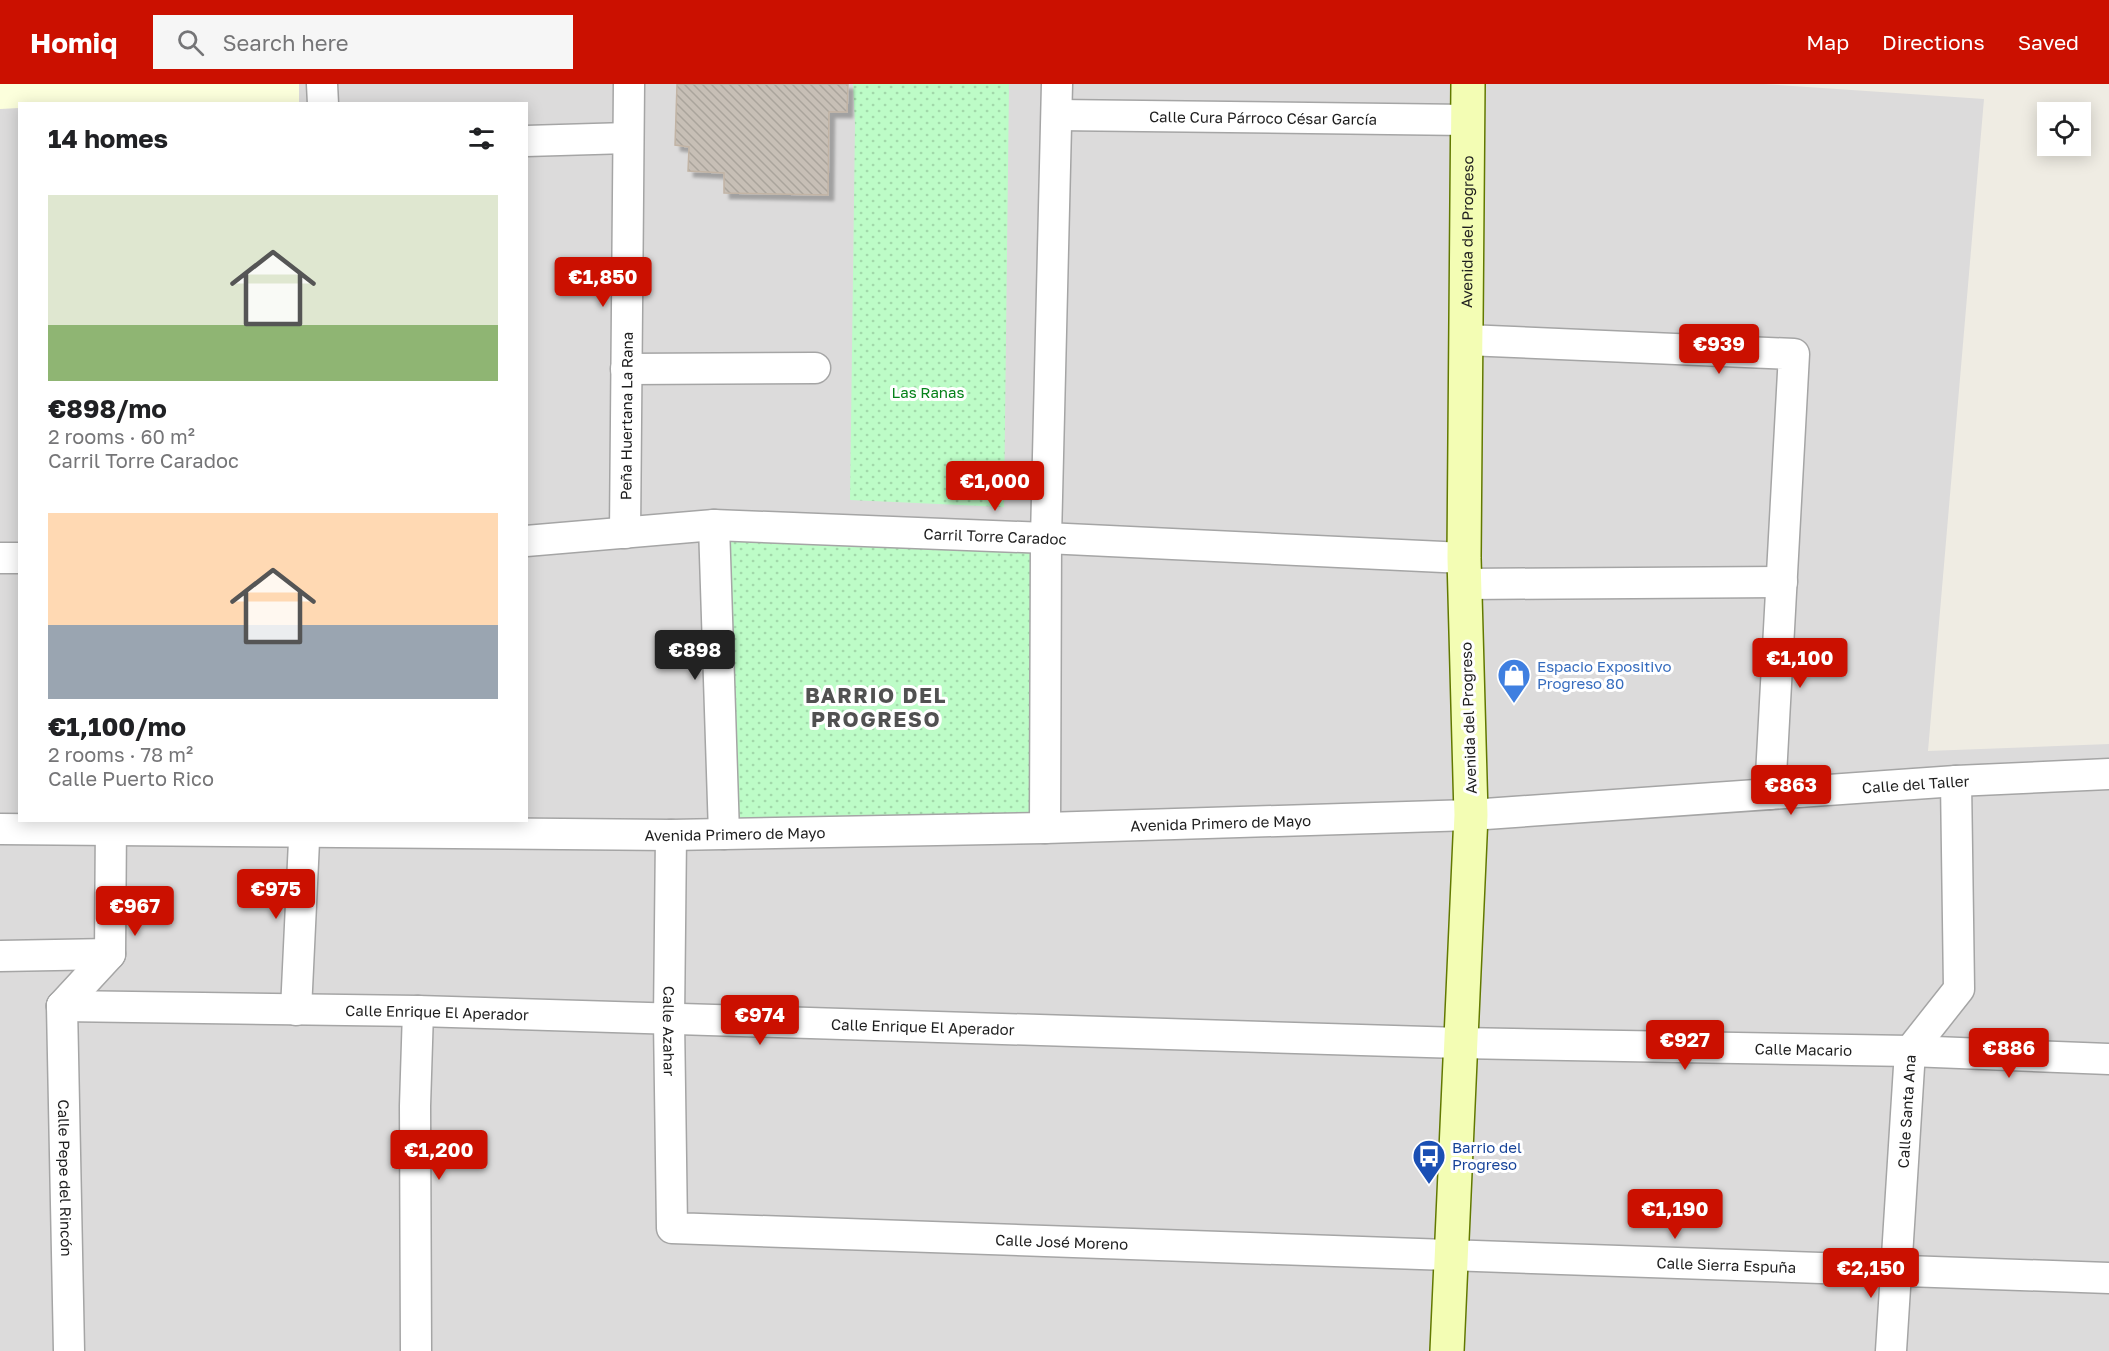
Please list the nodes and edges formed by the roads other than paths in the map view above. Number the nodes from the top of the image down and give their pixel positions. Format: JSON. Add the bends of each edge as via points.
{"nodes":[{"id":1,"x":322,"y":84,"type":"edge"},
{"id":2,"x":629,"y":84,"type":"edge"},
{"id":3,"x":1057,"y":84,"type":"edge"},
{"id":4,"x":1468,"y":84,"type":"edge"},
{"id":5,"x":323,"y":102,"type":"edge"},
{"id":6,"x":1057,"y":115,"type":"junction"},
{"id":7,"x":1467,"y":120,"type":"junction"},
{"id":8,"x":628,"y":138,"type":"junction"},
{"id":9,"x":528,"y":141,"type":"edge"},
{"id":10,"x":1466,"y":340,"type":"junction"},
{"id":11,"x":815,"y":368,"type":"dead end"},
{"id":12,"x":626,"y":369,"type":"junction"},
{"id":13,"x":714,"y":525,"type":"junction"},
{"id":14,"x":625,"y":533,"type":"junction"},
{"id":15,"x":1046,"y":538,"type":"junction"},
{"id":16,"x":528,"y":541,"type":"edge"},
{"id":17,"x":0,"y":558,"type":"edge"},
{"id":18,"x":18,"y":558,"type":"edge"},
{"id":19,"x":1464,"y":571,"type":"junction"},
{"id":20,"x":1782,"y":582,"type":"junction"},
{"id":21,"x":2109,"y":774,"type":"edge"},
{"id":22,"x":1956,"y":781,"type":"junction"},
{"id":23,"x":1770,"y":794,"type":"junction"},
{"id":24,"x":1471,"y":815,"type":"junction"},
{"id":25,"x":111,"y":825,"type":"edge"},
{"id":26,"x":304,"y":826,"type":"edge"},
{"id":27,"x":1045,"y":828,"type":"junction"},
{"id":28,"x":0,"y":829,"type":"edge"},
{"id":29,"x":724,"y":834,"type":"junction"},
{"id":30,"x":671,"y":835,"type":"junction"},
{"id":31,"x":111,"y":954,"type":"junction"},
{"id":32,"x":0,"y":956,"type":"edge"},
{"id":33,"x":62,"y":1006,"type":"junction"},
{"id":34,"x":296,"y":1010,"type":"junction"},
{"id":35,"x":418,"y":1011,"type":"junction"},
{"id":36,"x":669,"y":1020,"type":"junction"},
{"id":37,"x":1460,"y":1043,"type":"junction"},
{"id":38,"x":1910,"y":1051,"type":"junction"},
{"id":39,"x":2109,"y":1059,"type":"edge"},
{"id":40,"x":672,"y":1228,"type":"joint"},
{"id":41,"x":1452,"y":1256,"type":"junction"},
{"id":42,"x":1897,"y":1261,"type":"junction"},
{"id":43,"x":2109,"y":1278,"type":"edge"},
{"id":44,"x":69,"y":1351,"type":"edge"},
{"id":45,"x":416,"y":1351,"type":"edge"},
{"id":46,"x":1447,"y":1351,"type":"edge"},
{"id":47,"x":1892,"y":1351,"type":"edge"}],
"edges":[{"from":1,"to":5,"type":"street"},
{"from":2,"to":8,"type":"street","name":"Peña Huertana La Rana"},
{"from":3,"to":6,"type":"street"},
{"from":4,"to":7,"type":"main road","name":"Avenida del Progreso"},
{"from":6,"to":7,"type":"street","name":"Calle Cura Párroco César García"},
{"from":6,"to":15,"type":"street"},
{"from":7,"to":10,"type":"main road","name":"Avenida del Progreso"},
{"from":8,"to":9,"type":"street"},
{"from":8,"to":12,"type":"street","name":"Peña Huertana La Rana"},
{"from":10,"to":19,"type":"main road","name":"Avenida del Progreso"},
{"from":10,"to":20,"type":"street","via":[[1794,354]]},
{"from":11,"to":12,"type":"street"},
{"from":12,"to":14,"type":"street","name":"Peña Huertana La Rana"},
{"from":13,"to":14,"type":"street","name":"Carril Torre Caradoc"},
{"from":13,"to":15,"type":"street","name":"Carril Torre Caradoc"},
{"from":13,"to":29,"type":"street"},
{"from":14,"to":16,"type":"street","name":"Carril Torre Caradoc"},
{"from":15,"to":19,"type":"street","name":"Carril Torre Caradoc"},
{"from":15,"to":27,"type":"street"},
{"from":17,"to":18,"type":"street"},
{"from":19,"to":20,"type":"street","name":"Carril Torre Caradoc"},
{"from":19,"to":24,"type":"main road","name":"Avenida del Progreso"},
{"from":20,"to":23,"type":"street"},
{"from":21,"to":22,"type":"street","name":"Calle del Taller"},
{"from":22,"to":23,"type":"street","name":"Calle del Taller"},
{"from":22,"to":38,"type":"street","name":"Calle Santa Ana","via":[[1959,989]]},
{"from":23,"to":24,"type":"street","name":"Calle del Taller"},
{"from":24,"to":27,"type":"street","name":"Avenida Primero de Mayo"},
{"from":24,"to":37,"type":"main road","name":"Avenida del Progreso"},
{"from":25,"to":26,"type":"street","name":"Avenida Primero de Mayo"},
{"from":25,"to":28,"type":"street","name":"Avenida Primero de Mayo"},
{"from":25,"to":31,"type":"street"},
{"from":26,"to":30,"type":"street","name":"Avenida Primero de Mayo"},
{"from":26,"to":34,"type":"street"},
{"from":27,"to":29,"type":"street","name":"Avenida Primero de Mayo"},
{"from":29,"to":30,"type":"street","name":"Avenida Primero de Mayo"},
{"from":30,"to":36,"type":"street","name":"Calle Azahar"},
{"from":31,"to":32,"type":"street"},
{"from":31,"to":33,"type":"street"},
{"from":33,"to":34,"type":"street","name":"Calle Enrique El Aperador"},
{"from":33,"to":44,"type":"street","name":"Calle Pepe del Rincón"},
{"from":34,"to":35,"type":"street","name":"Calle Enrique El Aperador"},
{"from":35,"to":36,"type":"street","name":"Calle Enrique El Aperador"},
{"from":35,"to":45,"type":"street"},
{"from":36,"to":37,"type":"street","name":"Calle Enrique El Aperador"},
{"from":36,"to":40,"type":"street","name":"Calle Azahar"},
{"from":37,"to":38,"type":"street","name":"Calle Macario"},
{"from":37,"to":41,"type":"main road","name":"Avenida del Progreso"},
{"from":38,"to":39,"type":"street","name":"Calle Macario"},
{"from":38,"to":42,"type":"street","name":"Calle Santa Ana"},
{"from":40,"to":41,"type":"street","name":"Calle José Moreno"},
{"from":41,"to":42,"type":"street","name":"Calle Sierra Espuña"},
{"from":41,"to":46,"type":"main road","name":"Avenida del Progreso"},
{"from":42,"to":43,"type":"street","name":"Calle Sierra Espuña"},
{"from":42,"to":47,"type":"street","name":"Calle Santa Ana"}]}
